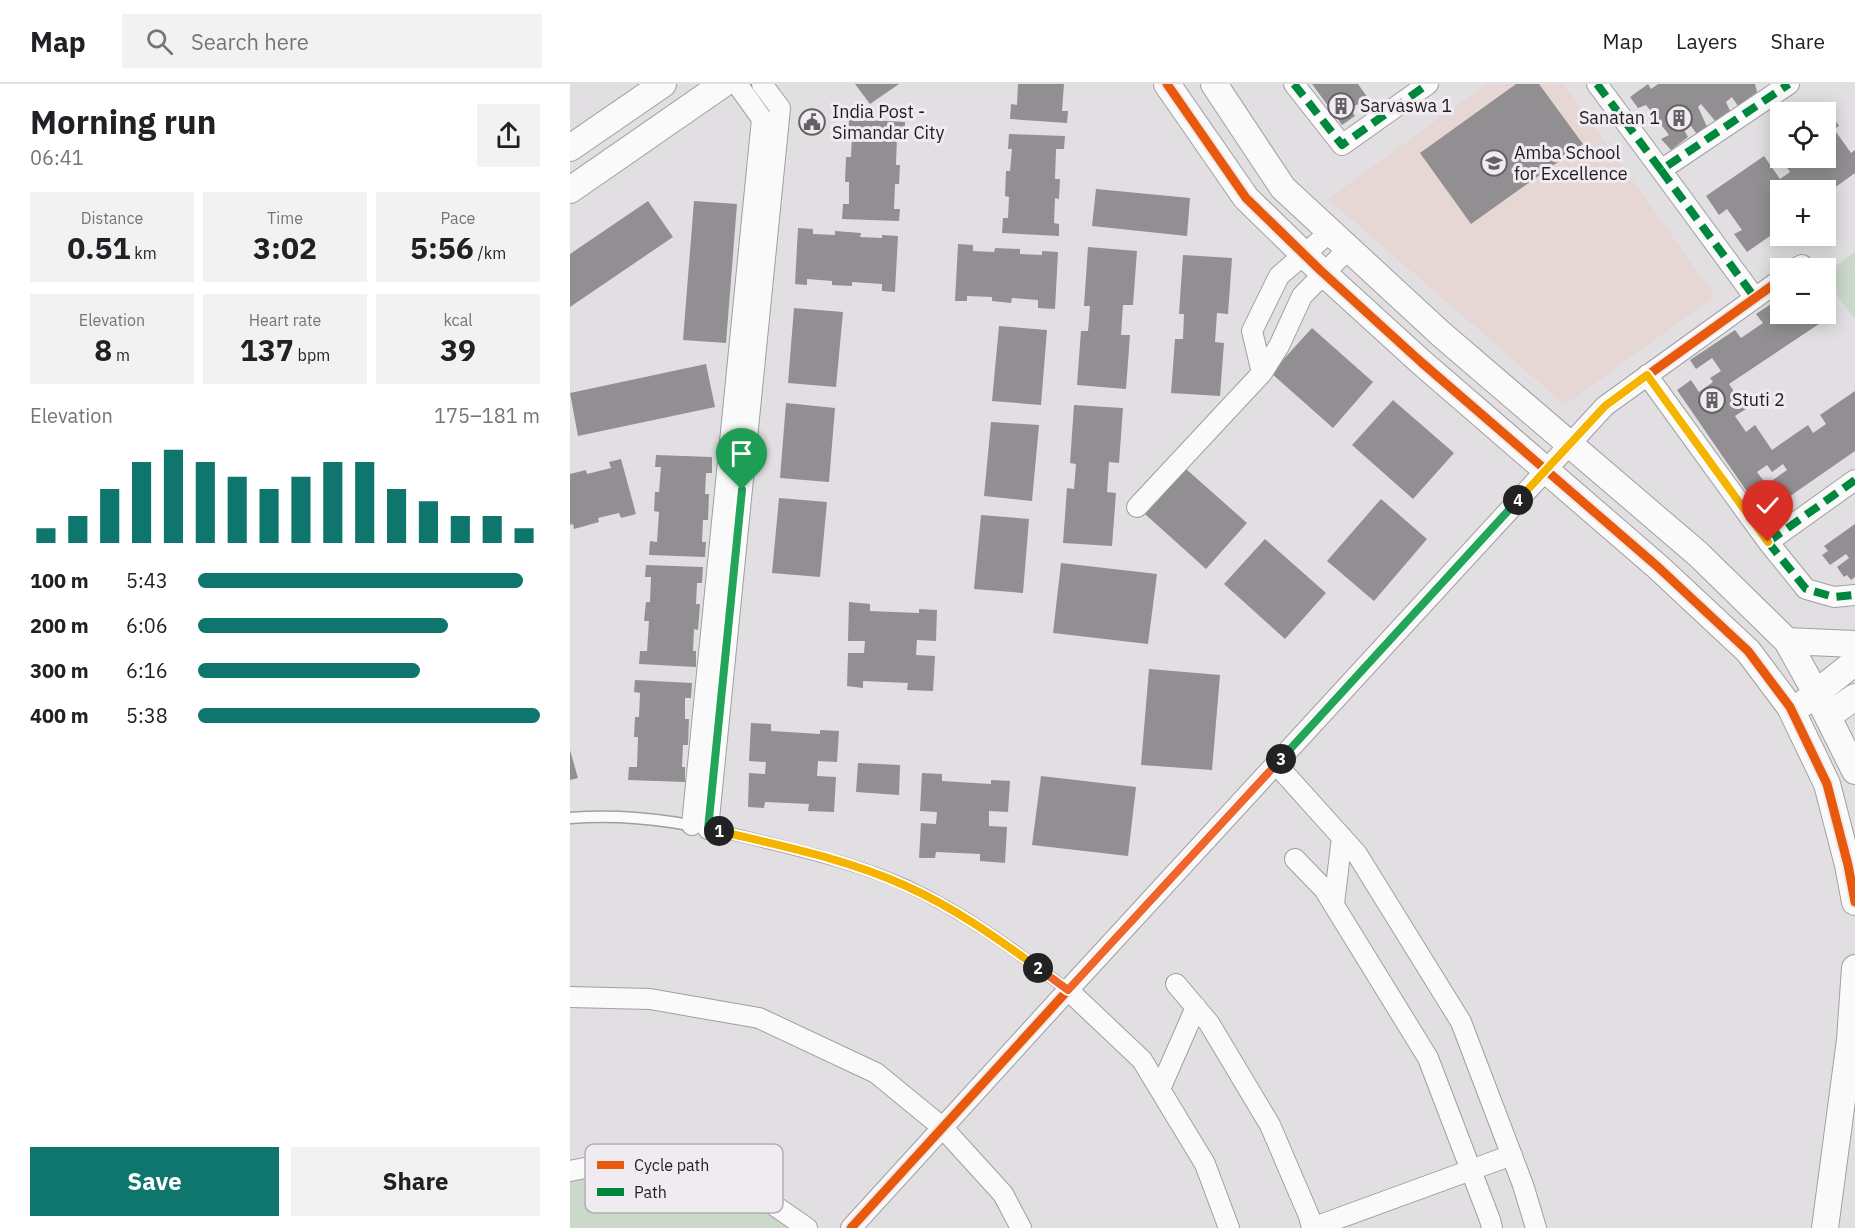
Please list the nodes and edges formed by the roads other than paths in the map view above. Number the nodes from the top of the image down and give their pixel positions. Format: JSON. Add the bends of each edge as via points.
{"nodes":[{"id":1,"x":663,"y":84,"type":"edge"},
{"id":2,"x":723,"y":84,"type":"edge"},
{"id":3,"x":737,"y":84,"type":"edge"},
{"id":4,"x":762,"y":84,"type":"edge"},
{"id":5,"x":1167,"y":84,"type":"edge"},
{"id":6,"x":1214,"y":84,"type":"edge"},
{"id":7,"x":1294,"y":84,"type":"edge"},
{"id":8,"x":1428,"y":84,"type":"edge"},
{"id":9,"x":1596,"y":84,"type":"edge"},
{"id":10,"x":1789,"y":84,"type":"edge"},
{"id":11,"x":570,"y":148,"type":"edge"},
{"id":12,"x":1661,"y":170,"type":"junction"},
{"id":13,"x":570,"y":190,"type":"edge"},
{"id":14,"x":1339,"y":241,"type":"junction"},
{"id":15,"x":1305,"y":254,"type":"junction"},
{"id":16,"x":1324,"y":273,"type":"junction"},
{"id":17,"x":1770,"y":287,"type":"edge"},
{"id":18,"x":1755,"y":298,"type":"junction"},
{"id":19,"x":1262,"y":373,"type":"junction"},
{"id":20,"x":1647,"y":375,"type":"junction"},
{"id":21,"x":1570,"y":443,"type":"junction"},
{"id":22,"x":1547,"y":470,"type":"junction"},
{"id":23,"x":1855,"y":480,"type":"edge"},
{"id":24,"x":1137,"y":507,"type":"dead end"},
{"id":25,"x":1768,"y":542,"type":"junction"},
{"id":26,"x":1855,"y":595,"type":"edge"},
{"id":27,"x":1786,"y":640,"type":"junction"},
{"id":28,"x":1855,"y":644,"type":"edge"},
{"id":29,"x":1855,"y":662,"type":"edge"},
{"id":30,"x":1816,"y":693,"type":"junction"},
{"id":31,"x":1855,"y":697,"type":"edge"},
{"id":32,"x":1792,"y":712,"type":"junction"},
{"id":33,"x":1828,"y":716,"type":"junction"},
{"id":34,"x":1276,"y":764,"type":"junction"},
{"id":35,"x":1855,"y":771,"type":"edge"},
{"id":36,"x":570,"y":818,"type":"edge"},
{"id":37,"x":700,"y":827,"type":"junction"},
{"id":38,"x":1342,"y":837,"type":"junction"},
{"id":39,"x":1295,"y":859,"type":"dead end"},
{"id":40,"x":1855,"y":902,"type":"edge"},
{"id":41,"x":1334,"y":904,"type":"junction"},
{"id":42,"x":1855,"y":968,"type":"edge"},
{"id":43,"x":1176,"y":984,"type":"dead end"},
{"id":44,"x":1068,"y":990,"type":"junction"},
{"id":45,"x":570,"y":997,"type":"edge"},
{"id":46,"x":1196,"y":1007,"type":"junction"},
{"id":47,"x":1160,"y":1089,"type":"junction"},
{"id":48,"x":942,"y":1127,"type":"junction"},
{"id":49,"x":1512,"y":1155,"type":"junction"},
{"id":50,"x":1471,"y":1170,"type":"junction"},
{"id":51,"x":783,"y":1211,"type":"edge"},
{"id":52,"x":807,"y":1228,"type":"edge"},
{"id":53,"x":851,"y":1228,"type":"edge"},
{"id":54,"x":1020,"y":1228,"type":"edge"},
{"id":55,"x":1229,"y":1228,"type":"edge"},
{"id":56,"x":1312,"y":1228,"type":"edge"},
{"id":57,"x":1492,"y":1228,"type":"edge"},
{"id":58,"x":1536,"y":1228,"type":"edge"},
{"id":59,"x":1825,"y":1228,"type":"edge"}],
"edges":[{"from":1,"to":11,"type":"street"},
{"from":2,"to":13,"type":"street"},
{"from":3,"to":37,"type":"street","via":[[762,119]]},
{"from":4,"to":37,"type":"street","via":[[780,108]]},
{"from":5,"to":15,"type":"street","via":[[1246,198]]},
{"from":6,"to":14,"type":"street","via":[[1283,188]]},
{"from":7,"to":8,"type":"street","via":[[1342,145]]},
{"from":9,"to":12,"type":"street"},
{"from":10,"to":12,"type":"street"},
{"from":12,"to":18,"type":"street"},
{"from":14,"to":15,"type":"street"},
{"from":14,"to":16,"type":"street"},
{"from":14,"to":21,"type":"street"},
{"from":15,"to":16,"type":"street"},
{"from":15,"to":19,"type":"street","via":[[1279,276],[1252,331]]},
{"from":16,"to":19,"type":"street","via":[[1302,296]]},
{"from":16,"to":22,"type":"street"},
{"from":17,"to":18,"type":"street"},
{"from":18,"to":20,"type":"street"},
{"from":19,"to":24,"type":"street"},
{"from":20,"to":21,"type":"street","via":[[1605,406]]},
{"from":20,"to":25,"type":"street"},
{"from":21,"to":22,"type":"street"},
{"from":21,"to":27,"type":"street","via":[[1698,554]]},
{"from":22,"to":32,"type":"street","via":[[1748,651]]},
{"from":22,"to":34,"type":"street"},
{"from":23,"to":25,"type":"street"},
{"from":25,"to":26,"type":"street","via":[[1806,589],[1834,597]]},
{"from":27,"to":28,"type":"street"},
{"from":27,"to":30,"type":"street"},
{"from":29,"to":30,"type":"street"},
{"from":30,"to":32,"type":"street"},
{"from":30,"to":33,"type":"street"},
{"from":31,"to":33,"type":"street"},
{"from":32,"to":40,"type":"street","via":[[1827,784]]},
{"from":33,"to":35,"type":"street"},
{"from":34,"to":38,"type":"street"},
{"from":34,"to":44,"type":"street"},
{"from":36,"to":37,"type":"lane","via":[[643,817]]},
{"from":37,"to":44,"type":"lane","via":[[843,862],[907,886],[967,919]]},
{"from":38,"to":41,"type":"street"},
{"from":38,"to":49,"type":"street","via":[[1357,854],[1461,1022]]},
{"from":39,"to":41,"type":"street"},
{"from":41,"to":50,"type":"street","via":[[1428,1058]]},
{"from":42,"to":59,"type":"street","via":[[1850,1040]]},
{"from":43,"to":46,"type":"street"},
{"from":44,"to":47,"type":"street","via":[[1142,1060]]},
{"from":44,"to":48,"type":"street"},
{"from":45,"to":48,"type":"street","via":[[650,999],[759,1018],[876,1073]]},
{"from":46,"to":47,"type":"street"},
{"from":46,"to":56,"type":"street","via":[[1270,1125]]},
{"from":47,"to":55,"type":"street","via":[[1205,1164]]},
{"from":48,"to":53,"type":"street"},
{"from":48,"to":54,"type":"street","via":[[1002,1194]]},
{"from":49,"to":50,"type":"street"},
{"from":49,"to":58,"type":"street"},
{"from":50,"to":56,"type":"street"},
{"from":50,"to":57,"type":"street"},
{"from":51,"to":52,"type":"street"}]}
